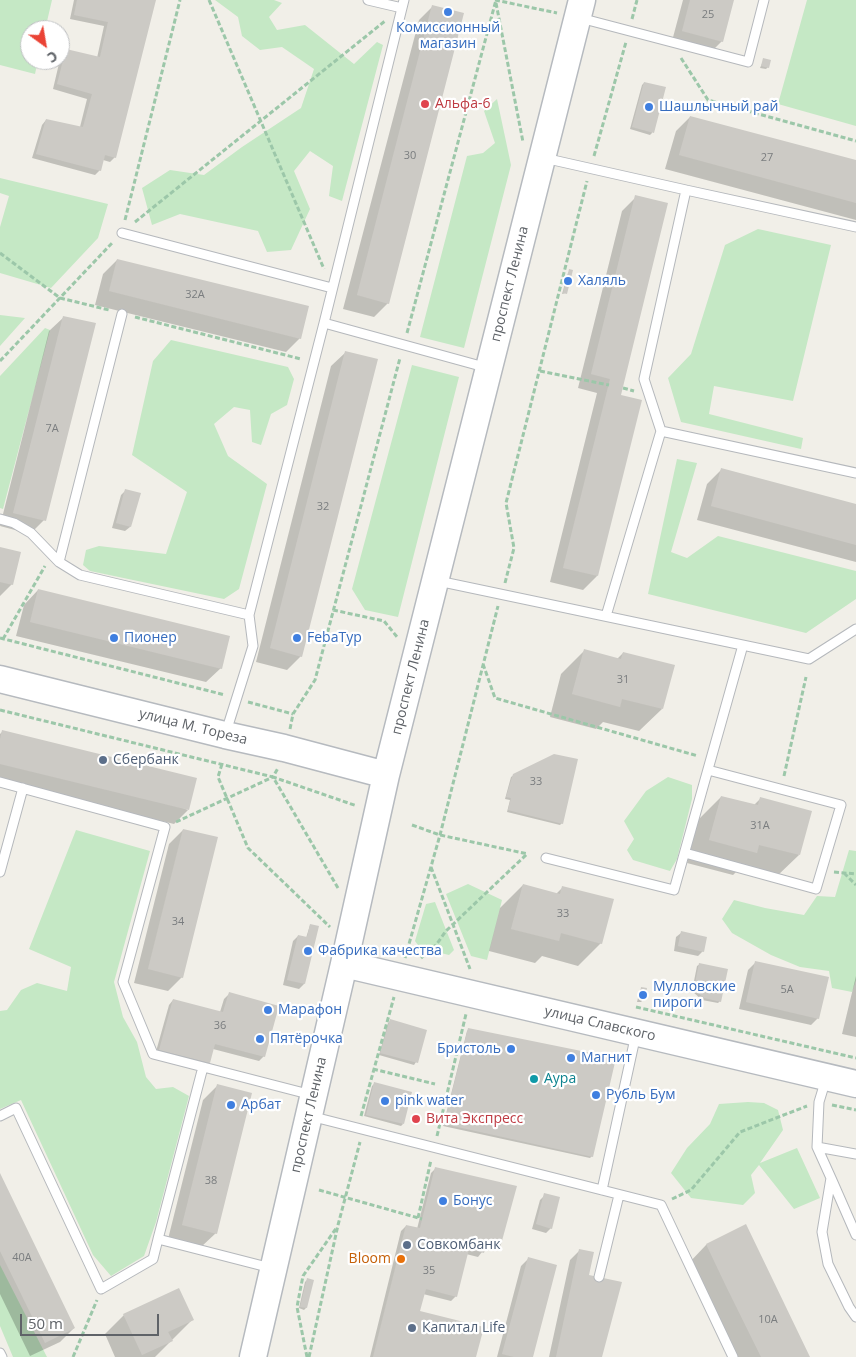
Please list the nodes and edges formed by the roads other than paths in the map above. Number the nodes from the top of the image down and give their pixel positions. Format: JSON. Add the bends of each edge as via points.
{"nodes":[{"id":1,"x":368,"y":0,"type":"edge"},
{"id":2,"x":764,"y":0,"type":"edge"},
{"id":3,"x":403,"y":4,"type":"edge"},
{"id":4,"x":579,"y":8,"type":"edge"},
{"id":5,"x":532,"y":151,"type":"junction"},
{"id":6,"x":686,"y":190,"type":"junction"},
{"id":7,"x":856,"y":227,"type":"edge"},
{"id":8,"x":122,"y":233,"type":"road end"},
{"id":9,"x":332,"y":288,"type":"junction"},
{"id":10,"x":122,"y":314,"type":"road end"},
{"id":11,"x":324,"y":322,"type":"junction"},
{"id":12,"x":489,"y":368,"type":"junction"},
{"id":13,"x":660,"y":431,"type":"junction"},
{"id":14,"x":856,"y":473,"type":"edge"},
{"id":15,"x":0,"y":519,"type":"edge"},
{"id":16,"x":59,"y":562,"type":"junction"},
{"id":17,"x":436,"y":581,"type":"junction"},
{"id":18,"x":249,"y":615,"type":"junction"},
{"id":19,"x":606,"y":616,"type":"junction"},
{"id":20,"x":856,"y":629,"type":"edge"},
{"id":21,"x":743,"y":645,"type":"junction"},
{"id":22,"x":0,"y":679,"type":"edge"},
{"id":23,"x":225,"y":735,"type":"junction"},
{"id":24,"x":708,"y":770,"type":"junction"},
{"id":25,"x":386,"y":775,"type":"junction"},
{"id":26,"x":0,"y":782,"type":"edge"},
{"id":27,"x":22,"y":788,"type":"junction"},
{"id":28,"x":685,"y":853,"type":"junction"},
{"id":29,"x":546,"y":858,"type":"road end"},
{"id":30,"x":0,"y":872,"type":"edge"},
{"id":31,"x":344,"y":964,"type":"junction"},
{"id":32,"x":636,"y":1032,"type":"junction"},
{"id":33,"x":203,"y":1067,"type":"junction"},
{"id":34,"x":826,"y":1077,"type":"junction"},
{"id":35,"x":856,"y":1084,"type":"edge"},
{"id":36,"x":311,"y":1105,"type":"junction"},
{"id":37,"x":0,"y":1116,"type":"edge"},
{"id":38,"x":817,"y":1147,"type":"junction"},
{"id":39,"x":856,"y":1154,"type":"edge"},
{"id":40,"x":831,"y":1178,"type":"junction"},
{"id":41,"x":602,"y":1190,"type":"junction"},
{"id":42,"x":619,"y":1195,"type":"junction"},
{"id":43,"x":856,"y":1234,"type":"edge"},
{"id":44,"x":158,"y":1239,"type":"junction"},
{"id":45,"x":273,"y":1268,"type":"junction"},
{"id":46,"x":599,"y":1277,"type":"dead end"},
{"id":47,"x":856,"y":1316,"type":"edge"},
{"id":48,"x":0,"y":1353,"type":"edge"},
{"id":49,"x":2,"y":1357,"type":"edge"},
{"id":50,"x":253,"y":1357,"type":"edge"},
{"id":51,"x":733,"y":1357,"type":"edge"}],
"edges":[{"from":1,"to":3,"type":"lane"},
{"from":2,"to":4,"type":"lane","via":[[748,62],[629,29]]},
{"from":3,"to":9,"type":"lane"},
{"from":4,"to":5,"type":"main road","name":"проспект Ленина"},
{"from":5,"to":6,"type":"lane","via":[[590,169]]},
{"from":5,"to":12,"type":"main road","name":"проспект Ленина"},
{"from":6,"to":7,"type":"lane"},
{"from":6,"to":13,"type":"lane","via":[[644,379]]},
{"from":8,"to":9,"type":"lane"},
{"from":9,"to":11,"type":"lane"},
{"from":10,"to":16,"type":"lane"},
{"from":11,"to":12,"type":"lane"},
{"from":11,"to":18,"type":"lane"},
{"from":12,"to":17,"type":"main road","name":"проспект Ленина"},
{"from":13,"to":14,"type":"lane"},
{"from":13,"to":19,"type":"lane"},
{"from":15,"to":16,"type":"lane","via":[[31,533]]},
{"from":16,"to":18,"type":"lane","via":[[80,575]]},
{"from":17,"to":19,"type":"lane"},
{"from":17,"to":25,"type":"main road","name":"проспект Ленина"},
{"from":18,"to":23,"type":"lane","via":[[254,646]]},
{"from":19,"to":21,"type":"lane"},
{"from":20,"to":21,"type":"lane","via":[[809,658]]},
{"from":21,"to":24,"type":"lane"},
{"from":22,"to":23,"type":"main road","name":"улица М. Тореза"},
{"from":23,"to":25,"type":"main road","name":"улица М. Тореза"},
{"from":24,"to":28,"type":"lane"},
{"from":24,"to":28,"type":"lane","via":[[841,806],[816,889]]},
{"from":25,"to":31,"type":"main road","name":"проспект Ленина"},
{"from":26,"to":27,"type":"lane"},
{"from":27,"to":30,"type":"lane"},
{"from":27,"to":33,"type":"lane","via":[[165,827],[123,982],[153,1054]]},
{"from":28,"to":29,"type":"lane","via":[[674,890]]},
{"from":31,"to":32,"type":"main road","name":"улица Славского","via":[[400,977],[471,982]]},
{"from":31,"to":36,"type":"main road","name":"проспект Ленина"},
{"from":32,"to":34,"type":"main road","name":"улица Славского"},
{"from":32,"to":41,"type":"lane"},
{"from":33,"to":36,"type":"lane"},
{"from":33,"to":44,"type":"lane"},
{"from":34,"to":35,"type":"main road","name":"улица Славского"},
{"from":34,"to":38,"type":"lane","via":[[819,1102]]},
{"from":36,"to":41,"type":"lane","via":[[360,1129]]},
{"from":36,"to":45,"type":"main road","name":"проспект Ленина"},
{"from":37,"to":44,"type":"lane","via":[[16,1108],[101,1289],[153,1258]]},
{"from":38,"to":39,"type":"lane"},
{"from":38,"to":40,"type":"lane"},
{"from":40,"to":43,"type":"lane"},
{"from":40,"to":47,"type":"lane","via":[[822,1232],[828,1264]]},
{"from":41,"to":42,"type":"lane"},
{"from":42,"to":46,"type":"lane"},
{"from":42,"to":51,"type":"lane","via":[[661,1205]]},
{"from":44,"to":45,"type":"lane"},
{"from":45,"to":50,"type":"main road","name":"проспект Ленина"},
{"from":48,"to":49,"type":"lane"}]}
